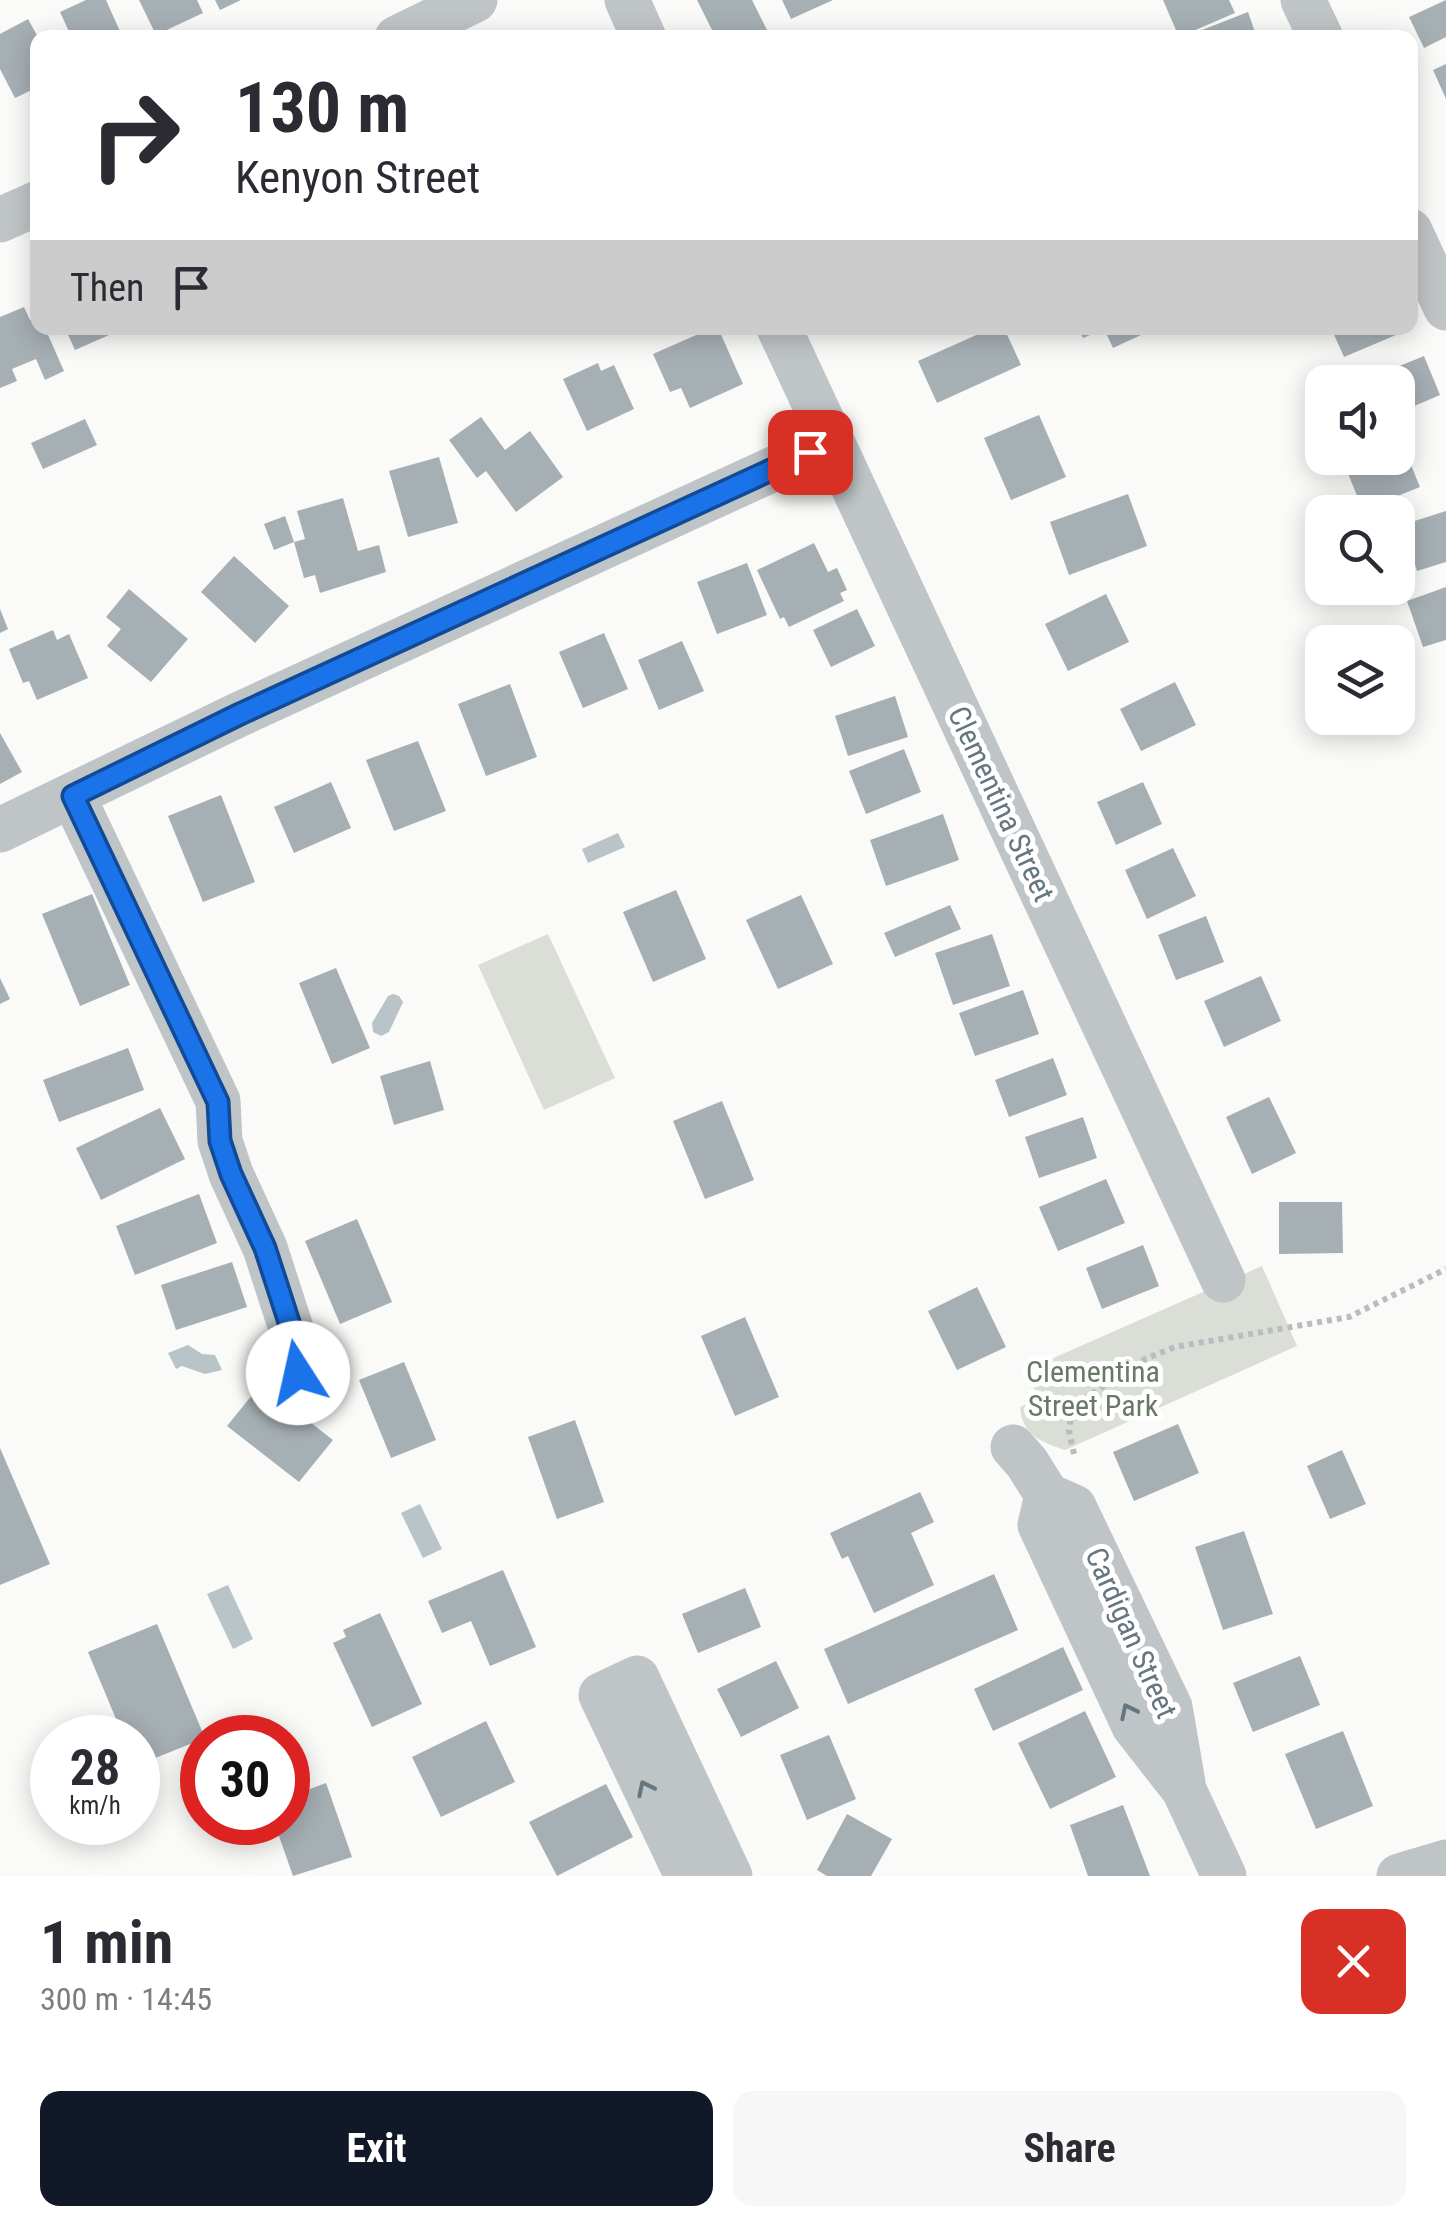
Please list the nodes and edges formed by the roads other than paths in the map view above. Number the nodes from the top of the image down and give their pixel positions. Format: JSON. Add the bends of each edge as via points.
{"nodes":[{"id":1,"x":475,"y":0,"type":"edge"},
{"id":2,"x":627,"y":0,"type":"edge"},
{"id":3,"x":1303,"y":0,"type":"edge"},
{"id":4,"x":401,"y":23,"type":"edge"},
{"id":5,"x":640,"y":30,"type":"edge"},
{"id":6,"x":1316,"y":30,"type":"edge"},
{"id":7,"x":30,"y":206,"type":"edge"},
{"id":8,"x":0,"y":220,"type":"edge"},
{"id":9,"x":1418,"y":248,"type":"edge"},
{"id":10,"x":1446,"y":308,"type":"edge"},
{"id":11,"x":782,"y":335,"type":"edge"},
{"id":12,"x":832,"y":442,"type":"junction"},
{"id":13,"x":73,"y":796,"type":"junction"},
{"id":14,"x":0,"y":830,"type":"edge"},
{"id":15,"x":1222,"y":1280,"type":"dead end"},
{"id":16,"x":298,"y":1373,"type":"dead end"},
{"id":17,"x":1013,"y":1448,"type":"dead end"},
{"id":18,"x":1446,"y":1862,"type":"edge"},
{"id":19,"x":687,"y":1876,"type":"edge"},
{"id":20,"x":730,"y":1876,"type":"edge"},
{"id":21,"x":1224,"y":1876,"type":"edge"},
{"id":22,"x":1399,"y":1876,"type":"edge"}],
"edges":[{"from":1,"to":4,"type":"street"},
{"from":2,"to":5,"type":"street"},
{"from":3,"to":6,"type":"street"},
{"from":7,"to":8,"type":"street"},
{"from":9,"to":10,"type":"street"},
{"from":11,"to":12,"type":"street","name":"Clementina Street"},
{"from":12,"to":13,"type":"street"},
{"from":12,"to":15,"type":"street","name":"Clementina Street"},
{"from":13,"to":14,"type":"street"},
{"from":13,"to":16,"type":"street","via":[[218,1102],[220,1141],[265,1248],[298,1350]]},
{"from":17,"to":21,"type":"street","name":"Cardigan Street","via":[[1046,1494],[1040,1525],[1134,1726],[1184,1790]]},
{"from":18,"to":22,"type":"street"},
{"from":19,"to":20,"type":"street","one_way":true,"via":[[601,1695],[637,1678]]}]}
